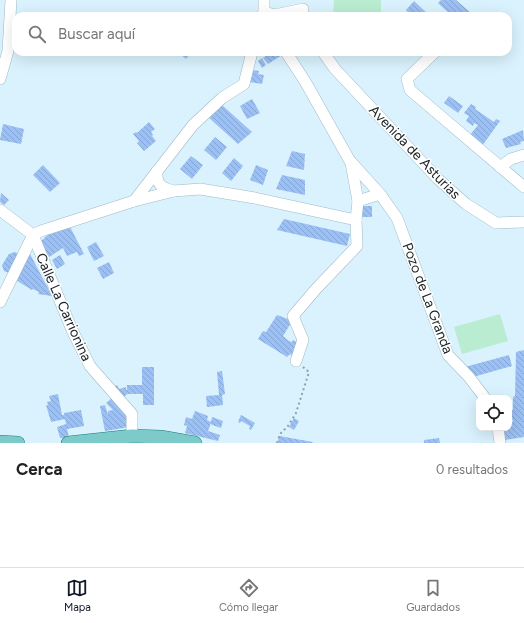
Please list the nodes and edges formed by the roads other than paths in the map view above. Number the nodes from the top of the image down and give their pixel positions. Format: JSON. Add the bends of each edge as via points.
{"nodes":[{"id":1,"x":11,"y":0,"type":"edge"},
{"id":2,"x":264,"y":0,"type":"edge"},
{"id":3,"x":304,"y":8,"type":"edge"},
{"id":4,"x":263,"y":12,"type":"edge"},
{"id":5,"x":290,"y":12,"type":"edge"},
{"id":6,"x":251,"y":56,"type":"edge"},
{"id":7,"x":289,"y":56,"type":"edge"},
{"id":8,"x":326,"y":56,"type":"edge"},
{"id":9,"x":431,"y":56,"type":"edge"},
{"id":10,"x":0,"y":79,"type":"edge"},
{"id":11,"x":524,"y":154,"type":"edge"},
{"id":12,"x":351,"y":163,"type":"junction"},
{"id":13,"x":500,"y":167,"type":"junction"},
{"id":14,"x":157,"y":171,"type":"junction"},
{"id":15,"x":524,"y":187,"type":"edge"},
{"id":16,"x":174,"y":191,"type":"junction"},
{"id":17,"x":380,"y":194,"type":"junction"},
{"id":18,"x":134,"y":201,"type":"junction"},
{"id":19,"x":358,"y":201,"type":"junction"},
{"id":20,"x":0,"y":210,"type":"edge"},
{"id":21,"x":356,"y":220,"type":"junction"},
{"id":22,"x":524,"y":222,"type":"edge"},
{"id":23,"x":33,"y":236,"type":"junction"},
{"id":24,"x":0,"y":302,"type":"edge"},
{"id":25,"x":296,"y":361,"type":"road end"},
{"id":26,"x":483,"y":395,"type":"edge"},
{"id":27,"x":498,"y":431,"type":"edge"},
{"id":28,"x":132,"y":436,"type":"junction"},
{"id":29,"x":0,"y":442,"type":"edge"},
{"id":30,"x":18,"y":443,"type":"edge"},
{"id":31,"x":68,"y":443,"type":"edge"},
{"id":32,"x":195,"y":443,"type":"edge"},
{"id":33,"x":500,"y":443,"type":"edge"}],
"edges":[{"from":1,"to":10,"type":"street","via":[[8,51]]},
{"from":2,"to":4,"type":"street"},
{"from":3,"to":5,"type":"street"},
{"from":6,"to":14,"type":"street","via":[[244,84],[222,98],[193,125]]},
{"from":7,"to":12,"type":"street","name":"Pozo de La Granda"},
{"from":8,"to":22,"type":"street","name":"Avenida de Asturias","via":[[438,179],[466,204],[496,223]]},
{"from":9,"to":13,"type":"street","via":[[407,79],[410,90]]},
{"from":11,"to":13,"type":"street"},
{"from":12,"to":17,"type":"street","name":"Pozo de La Granda"},
{"from":12,"to":19,"type":"street","name":"Pozo de La Granda"},
{"from":13,"to":15,"type":"street"},
{"from":14,"to":16,"type":"street","via":[[160,185]]},
{"from":14,"to":18,"type":"street"},
{"from":16,"to":18,"type":"street"},
{"from":16,"to":21,"type":"street","via":[[200,190],[255,198]]},
{"from":17,"to":19,"type":"street"},
{"from":17,"to":26,"type":"street","name":"Pozo de La Granda","via":[[397,218],[448,355]]},
{"from":18,"to":23,"type":"street","via":[[41,231]]},
{"from":19,"to":21,"type":"street","name":"Pozo de La Granda"},
{"from":20,"to":23,"type":"street"},
{"from":21,"to":25,"type":"street","name":"Pozo de La Granda","via":[[357,246],[293,316],[303,340]]},
{"from":23,"to":24,"type":"street"},
{"from":23,"to":28,"type":"street","name":"Calle La Carrionina","via":[[72,330],[90,366],[132,414]]},
{"from":27,"to":33,"type":"street"},
{"from":28,"to":31,"type":"main road"},
{"from":28,"to":32,"type":"main road","via":[[161,437]]},
{"from":29,"to":30,"type":"main road"}]}
